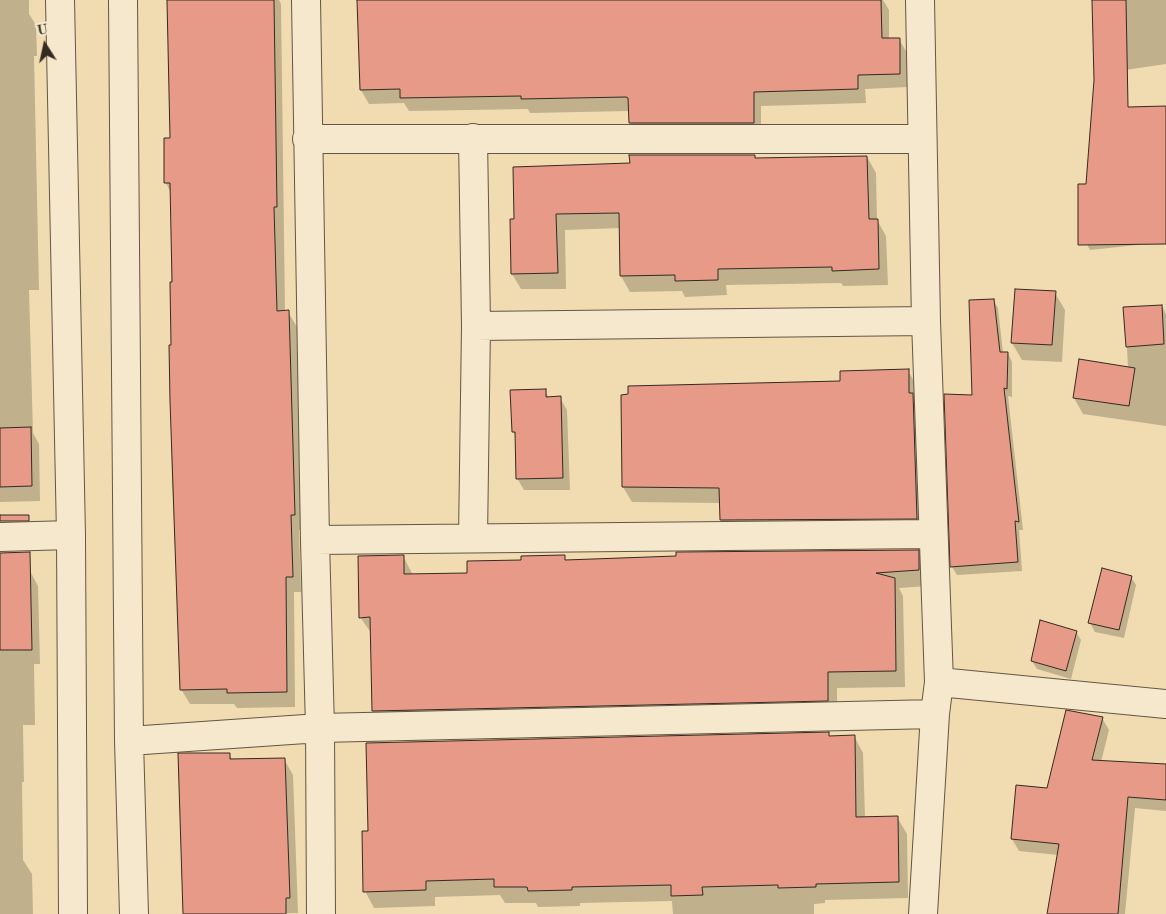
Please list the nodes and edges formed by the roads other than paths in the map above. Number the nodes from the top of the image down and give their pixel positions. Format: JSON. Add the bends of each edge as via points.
{"nodes":[{"id":1,"x":60,"y":0,"type":"edge"},
{"id":2,"x":122,"y":0,"type":"edge"},
{"id":3,"x":306,"y":0,"type":"edge"},
{"id":4,"x":920,"y":0,"type":"edge"},
{"id":5,"x":473,"y":138,"type":"junction"},
{"id":6,"x":922,"y":138,"type":"junction"},
{"id":7,"x":307,"y":139,"type":"junction"},
{"id":8,"x":926,"y":321,"type":"junction"},
{"id":9,"x":476,"y":326,"type":"junction"},
{"id":10,"x":934,"y":534,"type":"junction"},
{"id":11,"x":71,"y":535,"type":"junction"},
{"id":12,"x":0,"y":537,"type":"edge"},
{"id":13,"x":473,"y":538,"type":"junction"},
{"id":14,"x":314,"y":540,"type":"junction"},
{"id":15,"x":940,"y":682,"type":"junction"},
{"id":16,"x":1166,"y":704,"type":"edge"},
{"id":17,"x":935,"y":714,"type":"junction"},
{"id":18,"x":320,"y":728,"type":"junction"},
{"id":19,"x":129,"y":741,"type":"junction"},
{"id":20,"x":73,"y":914,"type":"edge"},
{"id":21,"x":134,"y":914,"type":"edge"},
{"id":22,"x":321,"y":914,"type":"edge"},
{"id":23,"x":923,"y":914,"type":"edge"}],
"edges":[{"from":1,"to":11,"type":"street"},
{"from":2,"to":19,"type":"street"},
{"from":3,"to":7,"type":"street"},
{"from":4,"to":6,"type":"street"},
{"from":5,"to":6,"type":"street"},
{"from":5,"to":7,"type":"street"},
{"from":5,"to":9,"type":"street"},
{"from":6,"to":8,"type":"street"},
{"from":7,"to":14,"type":"street"},
{"from":8,"to":9,"type":"street"},
{"from":8,"to":10,"type":"street"},
{"from":9,"to":13,"type":"street"},
{"from":10,"to":13,"type":"street"},
{"from":10,"to":15,"type":"street"},
{"from":11,"to":12,"type":"street"},
{"from":11,"to":20,"type":"street"},
{"from":13,"to":14,"type":"street"},
{"from":14,"to":18,"type":"street"},
{"from":15,"to":16,"type":"street"},
{"from":15,"to":17,"type":"street"},
{"from":17,"to":18,"type":"street"},
{"from":17,"to":23,"type":"street"},
{"from":18,"to":19,"type":"street"},
{"from":18,"to":22,"type":"street"},
{"from":19,"to":21,"type":"street"}]}
